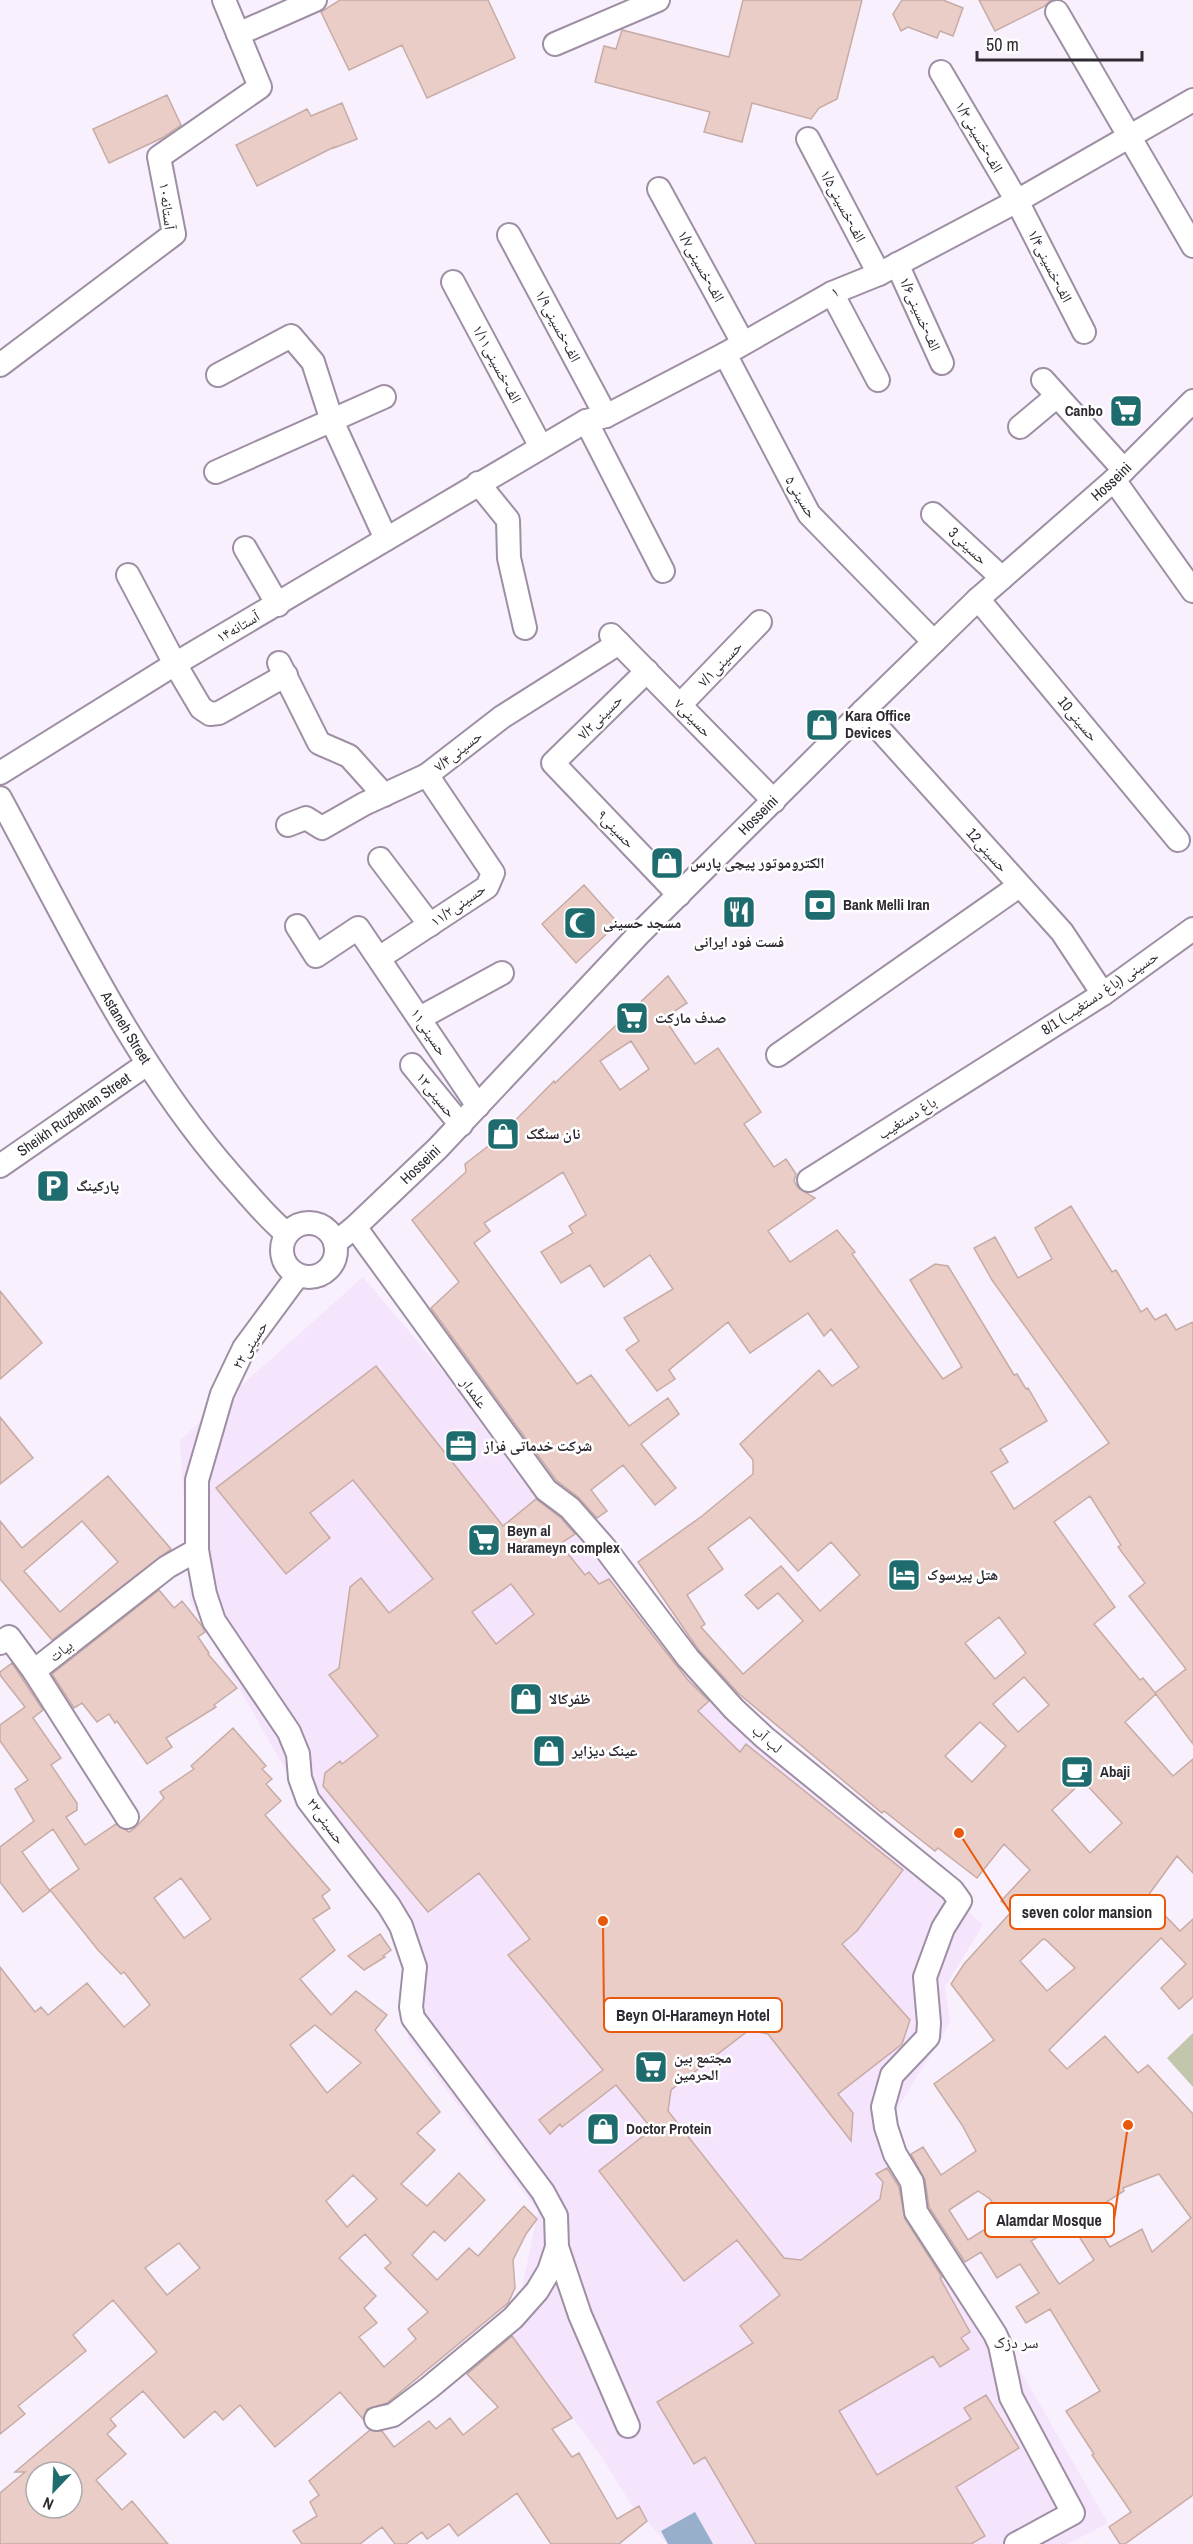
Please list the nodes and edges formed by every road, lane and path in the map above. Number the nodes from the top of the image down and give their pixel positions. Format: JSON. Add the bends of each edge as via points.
{"nodes":[{"id":1,"x":224,"y":0,"type":"edge"},
{"id":2,"x":315,"y":0,"type":"edge"},
{"id":3,"x":658,"y":0,"type":"edge"},
{"id":4,"x":1057,"y":12,"type":"dead end"},
{"id":5,"x":238,"y":34,"type":"junction"},
{"id":6,"x":555,"y":44,"type":"dead end"},
{"id":7,"x":941,"y":72,"type":"dead end"},
{"id":8,"x":1193,"y":100,"type":"edge"},
{"id":9,"x":1130,"y":137,"type":"junction"},
{"id":10,"x":808,"y":139,"type":"dead end"},
{"id":11,"x":659,"y":189,"type":"dead end"},
{"id":12,"x":1017,"y":201,"type":"junction"},
{"id":13,"x":509,"y":235,"type":"dead end"},
{"id":14,"x":1193,"y":246,"type":"edge"},
{"id":15,"x":888,"y":269,"type":"junction"},
{"id":16,"x":453,"y":282,"type":"dead end"},
{"id":17,"x":832,"y":293,"type":"junction"},
{"id":18,"x":1084,"y":332,"type":"dead end"},
{"id":19,"x":734,"y":348,"type":"junction"},
{"id":20,"x":942,"y":363,"type":"dead end"},
{"id":21,"x":0,"y":365,"type":"edge"},
{"id":22,"x":218,"y":375,"type":"dead end"},
{"id":23,"x":878,"y":380,"type":"dead end"},
{"id":24,"x":384,"y":397,"type":"dead end"},
{"id":25,"x":1193,"y":401,"type":"edge"},
{"id":26,"x":596,"y":418,"type":"junction"},
{"id":27,"x":332,"y":421,"type":"junction"},
{"id":28,"x":1020,"y":427,"type":"dead end"},
{"id":29,"x":541,"y":447,"type":"junction"},
{"id":30,"x":216,"y":472,"type":"dead end"},
{"id":31,"x":1119,"y":475,"type":"junction"},
{"id":32,"x":478,"y":483,"type":"junction"},
{"id":33,"x":933,"y":514,"type":"dead end"},
{"id":34,"x":386,"y":539,"type":"junction"},
{"id":35,"x":245,"y":548,"type":"dead end"},
{"id":36,"x":663,"y":571,"type":"dead end"},
{"id":37,"x":128,"y":575,"type":"dead end"},
{"id":38,"x":1002,"y":578,"type":"junction"},
{"id":39,"x":1193,"y":591,"type":"edge"},
{"id":40,"x":978,"y":599,"type":"junction"},
{"id":41,"x":278,"y":605,"type":"junction"},
{"id":42,"x":760,"y":622,"type":"dead end"},
{"id":43,"x":525,"y":628,"type":"dead end"},
{"id":44,"x":615,"y":639,"type":"joint"},
{"id":45,"x":934,"y":642,"type":"junction"},
{"id":46,"x":175,"y":664,"type":"junction"},
{"id":47,"x":646,"y":671,"type":"junction"},
{"id":48,"x":680,"y":705,"type":"junction"},
{"id":49,"x":863,"y":711,"type":"junction"},
{"id":50,"x":553,"y":763,"type":"joint"},
{"id":51,"x":0,"y":773,"type":"edge"},
{"id":52,"x":427,"y":775,"type":"junction"},
{"id":53,"x":384,"y":795,"type":"junction"},
{"id":54,"x":0,"y":798,"type":"edge"},
{"id":55,"x":774,"y":801,"type":"junction"},
{"id":56,"x":288,"y":825,"type":"dead end"},
{"id":57,"x":1178,"y":840,"type":"dead end"},
{"id":58,"x":380,"y":859,"type":"dead end"},
{"id":59,"x":1019,"y":886,"type":"junction"},
{"id":60,"x":679,"y":895,"type":"junction"},
{"id":61,"x":430,"y":925,"type":"junction"},
{"id":62,"x":297,"y":926,"type":"dead end"},
{"id":63,"x":1193,"y":929,"type":"edge"},
{"id":64,"x":379,"y":958,"type":"junction"},
{"id":65,"x":502,"y":973,"type":"dead end"},
{"id":66,"x":1103,"y":994,"type":"junction"},
{"id":67,"x":420,"y":1018,"type":"junction"},
{"id":68,"x":778,"y":1055,"type":"dead end"},
{"id":69,"x":1005,"y":1055,"type":"joint"},
{"id":70,"x":147,"y":1064,"type":"junction"},
{"id":71,"x":412,"y":1065,"type":"dead end"},
{"id":72,"x":478,"y":1106,"type":"junction"},
{"id":73,"x":460,"y":1125,"type":"junction"},
{"id":74,"x":0,"y":1166,"type":"edge"},
{"id":75,"x":809,"y":1180,"type":"dead end"},
{"id":76,"x":355,"y":1227,"type":"junction"},
{"id":77,"x":287,"y":1234,"type":"junction"},
{"id":78,"x":335,"y":1243,"type":"junction"},
{"id":79,"x":298,"y":1275,"type":"junction"},
{"id":80,"x":604,"y":1548,"type":"joint"},
{"id":81,"x":197,"y":1550,"type":"junction"},
{"id":82,"x":0,"y":1643,"type":"edge"},
{"id":83,"x":34,"y":1671,"type":"junction"},
{"id":84,"x":127,"y":1817,"type":"dead end"},
{"id":85,"x":557,"y":2247,"type":"junction"},
{"id":86,"x":376,"y":2419,"type":"dead end"},
{"id":87,"x":628,"y":2426,"type":"dead end"},
{"id":88,"x":1016,"y":2544,"type":"edge"}],
"edges":[{"from":1,"to":5,"type":"street"},
{"from":2,"to":5,"type":"street"},
{"from":3,"to":6,"type":"street"},
{"from":4,"to":9,"type":"street"},
{"from":5,"to":21,"type":"street","name":"آستانه۱۰","via":[[260,87],[159,157],[174,234]]},
{"from":7,"to":12,"type":"street","name":"الف-خسینی۱/۳"},
{"from":8,"to":9,"type":"street","name":"۱"},
{"from":9,"to":12,"type":"street","name":"۱"},
{"from":9,"to":14,"type":"street"},
{"from":10,"to":15,"type":"street","name":"الف-خسینی۱/۵"},
{"from":11,"to":19,"type":"street","name":"الف-خسینی۱/۷"},
{"from":12,"to":15,"type":"street","name":"۱"},
{"from":12,"to":18,"type":"street","name":"الف-خسینی۱/۴"},
{"from":13,"to":26,"type":"street","name":"الف-خسینی۱/۹"},
{"from":15,"to":17,"type":"street","name":"۱"},
{"from":15,"to":20,"type":"street","name":"الف-خسینی۱/۶"},
{"from":16,"to":29,"type":"street","name":"الف-خسینی۱/۱۱"},
{"from":17,"to":19,"type":"street","name":"۱"},
{"from":17,"to":23,"type":"street"},
{"from":19,"to":26,"type":"street","name":"۱"},
{"from":19,"to":45,"type":"street","name":"حسینی۵","via":[[809,514]]},
{"from":22,"to":27,"type":"street","via":[[291,336],[313,362]]},
{"from":24,"to":27,"type":"street"},
{"from":25,"to":31,"type":"street","name":"Hosseini"},
{"from":26,"to":29,"type":"street","name":"۱"},
{"from":26,"to":36,"type":"street","name":"الف-خسینی۱/۹"},
{"from":27,"to":30,"type":"street"},
{"from":27,"to":34,"type":"street"},
{"from":28,"to":31,"type":"street","via":[[1050,388]]},
{"from":29,"to":32,"type":"street","name":"۱"},
{"from":31,"to":38,"type":"street","name":"Hosseini"},
{"from":31,"to":39,"type":"street"},
{"from":32,"to":34,"type":"street","name":"آستانه۱۴"},
{"from":32,"to":43,"type":"street","via":[[508,520],[508,558]]},
{"from":33,"to":38,"type":"street","name":"حسینی3"},
{"from":34,"to":41,"type":"street","name":"آستانه۱۴"},
{"from":35,"to":41,"type":"street"},
{"from":37,"to":46,"type":"street"},
{"from":38,"to":40,"type":"street","name":"Hosseini"},
{"from":40,"to":45,"type":"street","name":"Hosseini"},
{"from":40,"to":57,"type":"street","name":"حسینی10"},
{"from":41,"to":46,"type":"street","name":"آستانه۱۴"},
{"from":42,"to":48,"type":"street","name":"حسینی۷/۱"},
{"from":44,"to":47,"type":"street","name":"حسینی۷"},
{"from":44,"to":52,"type":"street","name":"حسینی۷/۴","via":[[502,717]]},
{"from":45,"to":49,"type":"street","name":"Hosseini"},
{"from":46,"to":51,"type":"street","name":"آستانه۱۴"},
{"from":46,"to":53,"type":"street","via":[[201,708],[210,714],[219,712],[283,669],[319,743],[349,756]]},
{"from":47,"to":48,"type":"street","name":"حسینی۷"},
{"from":47,"to":50,"type":"street","name":"حسینی۷/۲"},
{"from":48,"to":55,"type":"street","name":"حسینی۷"},
{"from":49,"to":55,"type":"street","name":"Hosseini"},
{"from":49,"to":59,"type":"street","name":"حسینی12"},
{"from":50,"to":60,"type":"street","name":"حسینی۹"},
{"from":52,"to":53,"type":"street","name":"حسینی۷/۴"},
{"from":52,"to":61,"type":"street","name":"حسینی۱۱/۲","via":[[493,873],[487,887]]},
{"from":53,"to":56,"type":"street","name":"حسینی۷/۴","via":[[322,828],[306,818]]},
{"from":54,"to":70,"type":"street","name":"Astaneh Street","via":[[117,1016]]},
{"from":55,"to":60,"type":"street","name":"Hosseini"},
{"from":58,"to":61,"type":"street"},
{"from":59,"to":66,"type":"street","name":"حسینی12","via":[[1062,932]]},
{"from":59,"to":68,"type":"street"},
{"from":60,"to":72,"type":"street","name":"Hosseini"},
{"from":61,"to":64,"type":"street","name":"حسینی۱۱/۲"},
{"from":62,"to":64,"type":"street","name":"حسینی۱۱","via":[[316,956],[358,928]]},
{"from":63,"to":66,"type":"street","name":"8/1 حسینی (باغ دستغیب)"},
{"from":64,"to":67,"type":"street","name":"حسینی۱۱"},
{"from":65,"to":67,"type":"street"},
{"from":66,"to":69,"type":"street","name":"8/1 حسینی (باغ دستغیب)"},
{"from":67,"to":72,"type":"street","name":"حسینی۱۱"},
{"from":69,"to":75,"type":"street","name":"باغ دستغیب"},
{"from":70,"to":74,"type":"street","name":"Sheikh Ruzbehan Street"},
{"from":70,"to":77,"type":"street","name":"Astaneh Street","via":[[206,1146]]},
{"from":71,"to":73,"type":"street","name":"حسینی۱۳"},
{"from":72,"to":73,"type":"street","name":"Hosseini"},
{"from":73,"to":76,"type":"street","name":"Hosseini"},
{"from":76,"to":78,"type":"street","name":"Hosseini"},
{"from":76,"to":80,"type":"street","name":"علمدار","via":[[546,1490],[565,1502]]},
{"from":77,"to":78,"type":"street","via":[[301,1224],[318,1225],[326,1229]]},
{"from":77,"to":79,"type":"street","via":[[282,1252],[285,1262]]},
{"from":78,"to":79,"type":"street","via":[[336,1253],[327,1270],[308,1277]]},
{"from":79,"to":81,"type":"street","name":"حسینی۲۲","via":[[244,1348],[222,1394],[197,1480]]},
{"from":80,"to":88,"type":"street","name":"لب آب","via":[[688,1658],[734,1709],[952,1890],[960,1901],[943,1928],[925,1977],[928,2037],[892,2075],[883,2107],[895,2154],[912,2182],[916,2212],[995,2334],[1011,2397],[1073,2513]]},
{"from":81,"to":83,"type":"street","name":"بیات","via":[[167,1568]]},
{"from":81,"to":85,"type":"street","name":"حسینی۲۲","via":[[214,1621],[289,1732],[308,1800],[401,1926],[415,1966],[413,2018],[543,2192],[556,2216]]},
{"from":82,"to":83,"type":"street","via":[[9,1637]]},
{"from":83,"to":84,"type":"street","name":"بیات"},
{"from":85,"to":86,"type":"street","via":[[537,2291],[513,2318],[393,2415]]},
{"from":85,"to":87,"type":"street","via":[[580,2315]]}]}
